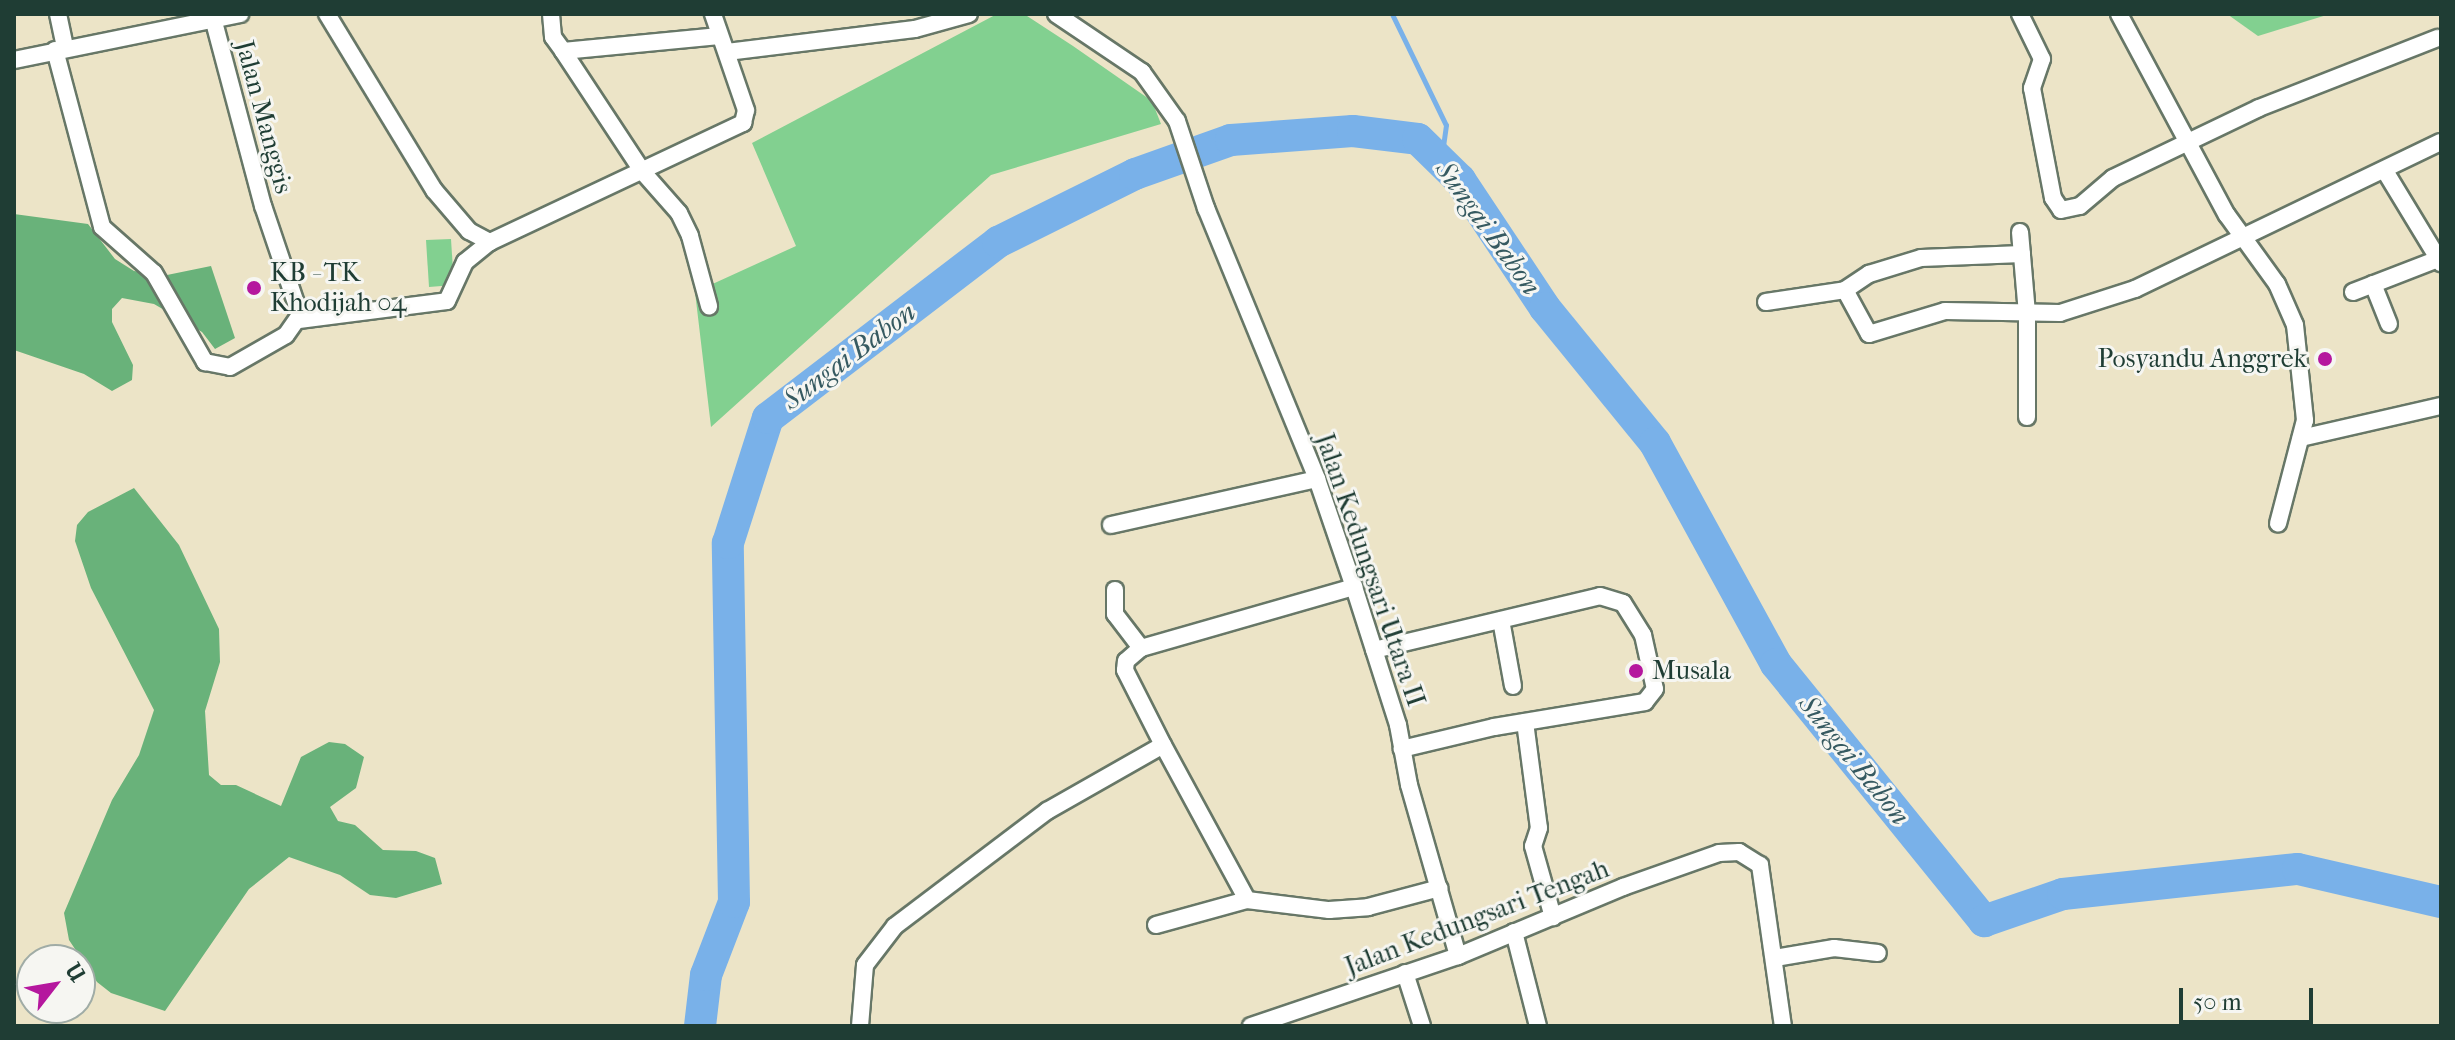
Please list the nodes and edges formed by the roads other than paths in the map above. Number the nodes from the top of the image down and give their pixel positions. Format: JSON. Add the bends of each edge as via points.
{"nodes":[{"id":1,"x":58,"y":14,"type":"edge"},
{"id":2,"x":240,"y":14,"type":"edge"},
{"id":3,"x":327,"y":14,"type":"edge"},
{"id":4,"x":551,"y":14,"type":"edge"},
{"id":5,"x":713,"y":14,"type":"edge"},
{"id":6,"x":969,"y":14,"type":"edge"},
{"id":7,"x":1056,"y":14,"type":"edge"},
{"id":8,"x":2020,"y":14,"type":"edge"},
{"id":9,"x":2119,"y":14,"type":"edge"},
{"id":10,"x":213,"y":18,"type":"junction"},
{"id":11,"x":719,"y":36,"type":"junction"},
{"id":12,"x":2438,"y":38,"type":"dead end"},
{"id":13,"x":60,"y":49,"type":"junction"},
{"id":14,"x":563,"y":51,"type":"junction"},
{"id":15,"x":727,"y":52,"type":"junction"},
{"id":16,"x":14,"y":60,"type":"edge"},
{"id":17,"x":2191,"y":142,"type":"junction"},
{"id":18,"x":2441,"y":142,"type":"edge"},
{"id":19,"x":642,"y":171,"type":"junction"},
{"id":20,"x":2385,"y":171,"type":"junction"},
{"id":21,"x":2020,"y":232,"type":"dead end"},
{"id":22,"x":2241,"y":238,"type":"junction"},
{"id":23,"x":490,"y":242,"type":"junction"},
{"id":24,"x":2022,"y":254,"type":"junction"},
{"id":25,"x":2440,"y":261,"type":"edge"},
{"id":26,"x":2373,"y":284,"type":"junction"},
{"id":27,"x":1845,"y":290,"type":"junction"},
{"id":28,"x":2353,"y":292,"type":"dead end"},
{"id":29,"x":1766,"y":302,"type":"dead end"},
{"id":30,"x":709,"y":306,"type":"dead end"},
{"id":31,"x":2027,"y":313,"type":"junction"},
{"id":32,"x":299,"y":320,"type":"junction"},
{"id":33,"x":2389,"y":324,"type":"dead end"},
{"id":34,"x":2441,"y":406,"type":"edge"},
{"id":35,"x":2027,"y":417,"type":"dead end"},
{"id":36,"x":2301,"y":438,"type":"junction"},
{"id":37,"x":1317,"y":479,"type":"junction"},
{"id":38,"x":2278,"y":524,"type":"dead end"},
{"id":39,"x":1111,"y":525,"type":"dead end"},
{"id":40,"x":1354,"y":587,"type":"junction"},
{"id":41,"x":1115,"y":590,"type":"dead end"},
{"id":42,"x":1501,"y":620,"type":"junction"},
{"id":43,"x":1141,"y":648,"type":"junction"},
{"id":44,"x":1374,"y":650,"type":"junction"},
{"id":45,"x":1513,"y":686,"type":"dead end"},
{"id":46,"x":1525,"y":722,"type":"junction"},
{"id":47,"x":1163,"y":745,"type":"junction"},
{"id":48,"x":1402,"y":749,"type":"junction"},
{"id":49,"x":1440,"y":888,"type":"junction"},
{"id":50,"x":1247,"y":900,"type":"junction"},
{"id":51,"x":1553,"y":917,"type":"junction"},
{"id":52,"x":1156,"y":925,"type":"dead end"},
{"id":53,"x":1514,"y":932,"type":"junction"},
{"id":54,"x":1878,"y":953,"type":"dead end"},
{"id":55,"x":1458,"y":956,"type":"junction"},
{"id":56,"x":1775,"y":958,"type":"junction"},
{"id":57,"x":1405,"y":973,"type":"junction"},
{"id":58,"x":860,"y":1026,"type":"edge"},
{"id":59,"x":1251,"y":1026,"type":"edge"},
{"id":60,"x":1422,"y":1026,"type":"edge"},
{"id":61,"x":1538,"y":1026,"type":"edge"},
{"id":62,"x":1783,"y":1026,"type":"edge"}],
"edges":[{"from":1,"to":13,"type":"street"},
{"from":2,"to":10,"type":"street"},
{"from":3,"to":23,"type":"street","via":[[434,190],[469,231]]},
{"from":4,"to":14,"type":"street","via":[[554,41]]},
{"from":5,"to":11,"type":"street"},
{"from":6,"to":15,"type":"street","via":[[915,29]]},
{"from":7,"to":37,"type":"street","name":"Jalan Kedungsari Utara II","via":[[1142,72],[1177,121],[1206,208]]},
{"from":8,"to":17,"type":"street","via":[[2042,59],[2032,88],[2053,198],[2061,210],[2080,206],[2113,178]]},
{"from":9,"to":17,"type":"street"},
{"from":10,"to":13,"type":"street"},
{"from":10,"to":32,"type":"street","name":"Jalan Manggis"},
{"from":11,"to":14,"type":"street"},
{"from":11,"to":15,"type":"street"},
{"from":12,"to":17,"type":"street","via":[[2259,108]]},
{"from":13,"to":16,"type":"street"},
{"from":13,"to":32,"type":"street","via":[[102,227],[154,273],[205,362],[216,367],[244,362],[286,335]]},
{"from":14,"to":19,"type":"street"},
{"from":15,"to":19,"type":"street","via":[[746,110],[743,123]]},
{"from":17,"to":22,"type":"street"},
{"from":18,"to":20,"type":"street"},
{"from":19,"to":23,"type":"street"},
{"from":19,"to":30,"type":"street","via":[[690,236]]},
{"from":20,"to":22,"type":"street"},
{"from":20,"to":25,"type":"street"},
{"from":21,"to":24,"type":"street"},
{"from":22,"to":31,"type":"street","via":[[2108,300],[2060,313]]},
{"from":22,"to":36,"type":"street","via":[[2277,284],[2295,325],[2304,392]]},
{"from":23,"to":32,"type":"street","via":[[465,262],[447,301]]},
{"from":24,"to":27,"type":"street","via":[[1921,258],[1869,274]]},
{"from":24,"to":31,"type":"street"},
{"from":25,"to":26,"type":"street"},
{"from":26,"to":28,"type":"street"},
{"from":26,"to":33,"type":"street"},
{"from":27,"to":29,"type":"street"},
{"from":27,"to":31,"type":"street","via":[[1869,334],[1945,311]]},
{"from":31,"to":35,"type":"street"},
{"from":34,"to":36,"type":"street"},
{"from":36,"to":38,"type":"street"},
{"from":37,"to":39,"type":"street"},
{"from":37,"to":40,"type":"street","name":"Jalan Kedungsari Utara II"},
{"from":40,"to":43,"type":"street"},
{"from":40,"to":44,"type":"street","name":"Jalan Kedungsari Utara II"},
{"from":41,"to":43,"type":"street","via":[[1115,614]]},
{"from":42,"to":44,"type":"street"},
{"from":42,"to":45,"type":"street"},
{"from":42,"to":46,"type":"street","via":[[1600,596],[1613,598],[1631,613],[1649,662],[1655,689],[1645,702]]},
{"from":43,"to":47,"type":"street","via":[[1126,661],[1125,670]]},
{"from":44,"to":48,"type":"street","name":"Jalan Kedungsari Utara II"},
{"from":46,"to":48,"type":"street"},
{"from":46,"to":51,"type":"street","via":[[1539,828],[1533,846]]},
{"from":47,"to":50,"type":"street"},
{"from":47,"to":58,"type":"street","via":[[1047,811],[895,926],[865,965]]},
{"from":48,"to":49,"type":"street","name":"Jalan Kedungsari Utara II"},
{"from":49,"to":50,"type":"street","via":[[1368,907],[1329,910]]},
{"from":49,"to":55,"type":"street","name":"Jalan Kedungsari Utara II"},
{"from":50,"to":52,"type":"street"},
{"from":51,"to":53,"type":"street","name":"Jalan Kedungsari Tengah"},
{"from":51,"to":56,"type":"street","name":"Jalan Kedungsari Tengah","via":[[1719,853],[1739,852],[1760,865]]},
{"from":53,"to":55,"type":"street","name":"Jalan Kedungsari Tengah"},
{"from":53,"to":61,"type":"street"},
{"from":54,"to":56,"type":"street","via":[[1834,948]]},
{"from":55,"to":57,"type":"street","name":"Jalan Kedungsari Tengah"},
{"from":56,"to":62,"type":"street"},
{"from":57,"to":59,"type":"street","name":"Jalan Kedungsari Tengah"},
{"from":57,"to":60,"type":"street"}]}
